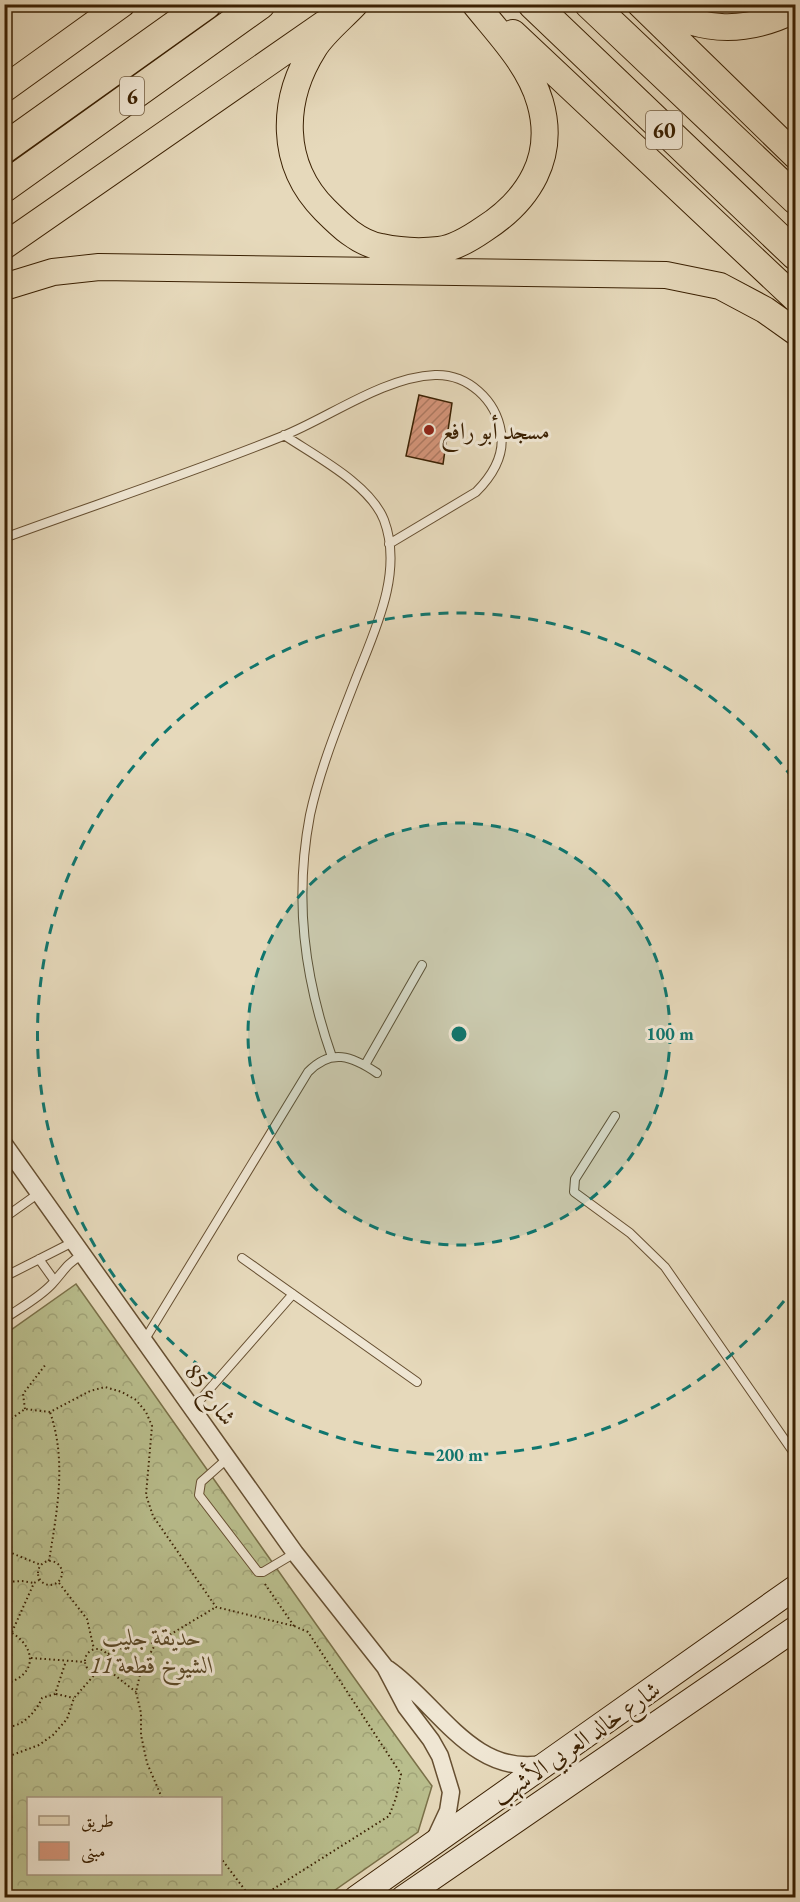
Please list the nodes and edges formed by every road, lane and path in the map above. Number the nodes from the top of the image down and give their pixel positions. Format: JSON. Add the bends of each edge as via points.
{"nodes":[{"id":1,"x":122,"y":4,"type":"edge"},
{"id":2,"x":206,"y":4,"type":"edge"},
{"id":3,"x":260,"y":4,"type":"edge"},
{"id":4,"x":353,"y":4,"type":"edge"},
{"id":5,"x":475,"y":4,"type":"edge"},
{"id":6,"x":482,"y":4,"type":"edge"},
{"id":7,"x":533,"y":4,"type":"edge"},
{"id":8,"x":590,"y":4,"type":"edge"},
{"id":9,"x":640,"y":4,"type":"edge"},
{"id":10,"x":654,"y":4,"type":"edge"},
{"id":11,"x":795,"y":9,"type":"edge"},
{"id":12,"x":4,"y":89,"type":"edge"},
{"id":13,"x":4,"y":148,"type":"edge"},
{"id":14,"x":795,"y":156,"type":"edge"},
{"id":15,"x":4,"y":187,"type":"edge"},
{"id":16,"x":795,"y":199,"type":"edge"},
{"id":17,"x":4,"y":246,"type":"edge"},
{"id":18,"x":795,"y":255,"type":"edge"},
{"id":19,"x":4,"y":287,"type":"edge"},
{"id":20,"x":795,"y":299,"type":"edge"},
{"id":21,"x":795,"y":332,"type":"edge"},
{"id":22,"x":284,"y":435,"type":"junction"},
{"id":23,"x":4,"y":538,"type":"edge"},
{"id":24,"x":389,"y":544,"type":"junction"},
{"id":25,"x":422,"y":965,"type":"dead end"},
{"id":26,"x":332,"y":1056,"type":"junction"},
{"id":27,"x":365,"y":1065,"type":"junction"},
{"id":28,"x":377,"y":1073,"type":"dead end"},
{"id":29,"x":615,"y":1116,"type":"dead end"},
{"id":30,"x":4,"y":1144,"type":"edge"},
{"id":31,"x":10,"y":1163,"type":"edge"},
{"id":32,"x":39,"y":1193,"type":"junction"},
{"id":33,"x":4,"y":1218,"type":"edge"},
{"id":34,"x":78,"y":1248,"type":"junction"},
{"id":35,"x":242,"y":1258,"type":"dead end"},
{"id":36,"x":39,"y":1259,"type":"junction"},
{"id":37,"x":4,"y":1277,"type":"edge"},
{"id":38,"x":54,"y":1280,"type":"junction"},
{"id":39,"x":293,"y":1294,"type":"junction"},
{"id":40,"x":4,"y":1319,"type":"edge"},
{"id":41,"x":143,"y":1341,"type":"junction"},
{"id":42,"x":46,"y":1364,"type":"dead end"},
{"id":43,"x":417,"y":1382,"type":"dead end"},
{"id":44,"x":25,"y":1409,"type":"junction"},
{"id":45,"x":192,"y":1409,"type":"junction"},
{"id":46,"x":50,"y":1412,"type":"junction"},
{"id":47,"x":4,"y":1424,"type":"edge"},
{"id":48,"x":795,"y":1456,"type":"edge"},
{"id":49,"x":228,"y":1458,"type":"junction"},
{"id":50,"x":4,"y":1550,"type":"edge"},
{"id":51,"x":295,"y":1553,"type":"junction"},
{"id":52,"x":49,"y":1561,"type":"junction"},
{"id":53,"x":41,"y":1565,"type":"junction"},
{"id":54,"x":39,"y":1580,"type":"junction"},
{"id":55,"x":4,"y":1582,"type":"edge"},
{"id":56,"x":34,"y":1583,"type":"junction"},
{"id":57,"x":59,"y":1583,"type":"junction"},
{"id":58,"x":795,"y":1587,"type":"edge"},
{"id":59,"x":271,"y":1593,"type":"dead end"},
{"id":60,"x":216,"y":1607,"type":"junction"},
{"id":61,"x":795,"y":1613,"type":"edge"},
{"id":62,"x":294,"y":1626,"type":"junction"},
{"id":63,"x":795,"y":1628,"type":"edge"},
{"id":64,"x":4,"y":1629,"type":"edge"},
{"id":65,"x":12,"y":1632,"type":"junction"},
{"id":66,"x":156,"y":1642,"type":"junction"},
{"id":67,"x":94,"y":1650,"type":"junction"},
{"id":68,"x":107,"y":1654,"type":"junction"},
{"id":69,"x":29,"y":1658,"type":"junction"},
{"id":70,"x":66,"y":1661,"type":"junction"},
{"id":71,"x":85,"y":1662,"type":"junction"},
{"id":72,"x":385,"y":1667,"type":"junction"},
{"id":73,"x":106,"y":1668,"type":"junction"},
{"id":74,"x":96,"y":1673,"type":"junction"},
{"id":75,"x":4,"y":1684,"type":"edge"},
{"id":76,"x":708,"y":1689,"type":"junction"},
{"id":77,"x":136,"y":1692,"type":"junction"},
{"id":78,"x":55,"y":1694,"type":"junction"},
{"id":79,"x":74,"y":1698,"type":"junction"},
{"id":80,"x":4,"y":1726,"type":"edge"},
{"id":81,"x":4,"y":1758,"type":"edge"},
{"id":82,"x":546,"y":1763,"type":"junction"},
{"id":83,"x":162,"y":1797,"type":"edge"},
{"id":84,"x":431,"y":1845,"type":"junction"},
{"id":85,"x":222,"y":1860,"type":"edge"},
{"id":86,"x":251,"y":1898,"type":"edge"},
{"id":87,"x":259,"y":1898,"type":"edge"},
{"id":88,"x":356,"y":1898,"type":"edge"},
{"id":89,"x":403,"y":1898,"type":"edge"}],
"edges":[{"from":1,"to":12,"type":"main road"},
{"from":2,"to":13,"type":"highway","number":"6"},
{"from":3,"to":15,"type":"highway","number":"6"},
{"from":4,"to":5,"type":"main road","via":[[315,46],[298,80],[289,114],[296,170],[318,203],[346,230],[378,247],[409,251],[441,250],[469,240],[504,216],[529,190],[541,161],[544,133],[533,86],[508,45]]},
{"from":4,"to":17,"type":"main road"},
{"from":6,"to":20,"type":"main road"},
{"from":7,"to":18,"type":"highway","number":"60"},
{"from":8,"to":16,"type":"highway","number":"60"},
{"from":9,"to":14,"type":"main road"},
{"from":10,"to":11,"type":"main road","via":[[670,15],[704,27],[772,21]]},
{"from":19,"to":21,"type":"main road","via":[[53,272],[99,267],[666,275],[720,286],[765,310]]},
{"from":22,"to":23,"type":"lane"},
{"from":22,"to":24,"type":"lane","via":[[369,496],[383,518]]},
{"from":22,"to":24,"type":"lane","via":[[414,378],[451,377],[480,392],[498,418],[501,435],[496,467],[488,481]]},
{"from":24,"to":26,"type":"lane","via":[[390,575],[383,606],[323,767],[310,815],[303,865],[301,914],[306,963],[316,1011]]},
{"from":25,"to":27,"type":"lane"},
{"from":26,"to":27,"type":"lane","via":[[353,1058]]},
{"from":26,"to":41,"type":"lane","via":[[308,1072]]},
{"from":27,"to":28,"type":"lane"},
{"from":29,"to":48,"type":"lane","via":[[575,1179],[574,1192],[630,1233],[665,1267]]},
{"from":30,"to":31,"type":"street","name":"شارع 85"},
{"from":31,"to":32,"type":"street","name":"شارع 85"},
{"from":32,"to":33,"type":"lane"},
{"from":32,"to":34,"type":"street","name":"شارع 85"},
{"from":34,"to":36,"type":"lane"},
{"from":34,"to":38,"type":"lane"},
{"from":34,"to":41,"type":"street","name":"شارع 85"},
{"from":35,"to":39,"type":"lane"},
{"from":36,"to":37,"type":"lane"},
{"from":36,"to":38,"type":"lane"},
{"from":38,"to":40,"type":"lane"},
{"from":39,"to":43,"type":"lane"},
{"from":39,"to":45,"type":"lane"},
{"from":41,"to":45,"type":"street","name":"شارع 85"},
{"from":42,"to":44,"type":"path","via":[[23,1394]]},
{"from":44,"to":46,"type":"path"},
{"from":44,"to":47,"type":"path"},
{"from":45,"to":49,"type":"street","name":"شارع 85"},
{"from":46,"to":52,"type":"path","via":[[61,1463]]},
{"from":46,"to":60,"type":"path","via":[[105,1387],[136,1400],[152,1426],[146,1495],[153,1516]]},
{"from":49,"to":51,"type":"street","name":"شارع 85"},
{"from":49,"to":51,"type":"lane","via":[[201,1482],[199,1495],[258,1572]]},
{"from":50,"to":53,"type":"path"},
{"from":51,"to":72,"type":"street","name":"شارع 85"},
{"from":52,"to":53,"type":"path"},
{"from":52,"to":57,"type":"path","via":[[56,1562],[63,1571]]},
{"from":53,"to":54,"type":"path"},
{"from":54,"to":56,"type":"path"},
{"from":54,"to":57,"type":"path","via":[[45,1585]]},
{"from":55,"to":56,"type":"path"},
{"from":56,"to":65,"type":"path"},
{"from":57,"to":67,"type":"path","via":[[87,1619]]},
{"from":58,"to":82,"type":"main road","name":"شارع خالد العربي الأشهب"},
{"from":59,"to":62,"type":"path"},
{"from":60,"to":62,"type":"path"},
{"from":60,"to":66,"type":"path"},
{"from":61,"to":76,"type":"main road","via":[[754,1643]]},
{"from":62,"to":87,"type":"path","via":[[308,1632],[320,1646],[401,1774],[389,1816]]},
{"from":63,"to":76,"type":"main road","name":"شارع خالد العربي الأشهب"},
{"from":64,"to":65,"type":"path"},
{"from":65,"to":69,"type":"path","via":[[25,1642]]},
{"from":66,"to":68,"type":"path","via":[[136,1643]]},
{"from":66,"to":77,"type":"path","via":[[141,1670]]},
{"from":67,"to":68,"type":"path"},
{"from":67,"to":71,"type":"path","via":[[87,1654]]},
{"from":68,"to":73,"type":"path"},
{"from":69,"to":70,"type":"path"},
{"from":69,"to":75,"type":"path","via":[[28,1668],[17,1681]]},
{"from":70,"to":71,"type":"path"},
{"from":70,"to":78,"type":"path"},
{"from":71,"to":74,"type":"path","via":[[88,1670]]},
{"from":72,"to":82,"type":"street","name":"شارع 85","via":[[421,1695],[462,1739],[492,1760],[528,1767]]},
{"from":72,"to":84,"type":"street","name":"شارع 85","via":[[406,1707],[431,1740],[451,1792],[441,1829]]},
{"from":73,"to":74,"type":"path"},
{"from":73,"to":77,"type":"path"},
{"from":74,"to":79,"type":"path"},
{"from":76,"to":89,"type":"main road","name":"شارع خالد العربي الأشهب"},
{"from":77,"to":83,"type":"path","via":[[147,1764]]},
{"from":78,"to":79,"type":"path"},
{"from":78,"to":80,"type":"path","via":[[42,1698],[22,1723]]},
{"from":79,"to":81,"type":"path","via":[[67,1719],[53,1735],[39,1745]]},
{"from":82,"to":84,"type":"main road","name":"شارع خالد العربي الأشهب"},
{"from":84,"to":88,"type":"main road","name":"شارع خالد العربي الأشهب"},
{"from":85,"to":86,"type":"path"}]}
